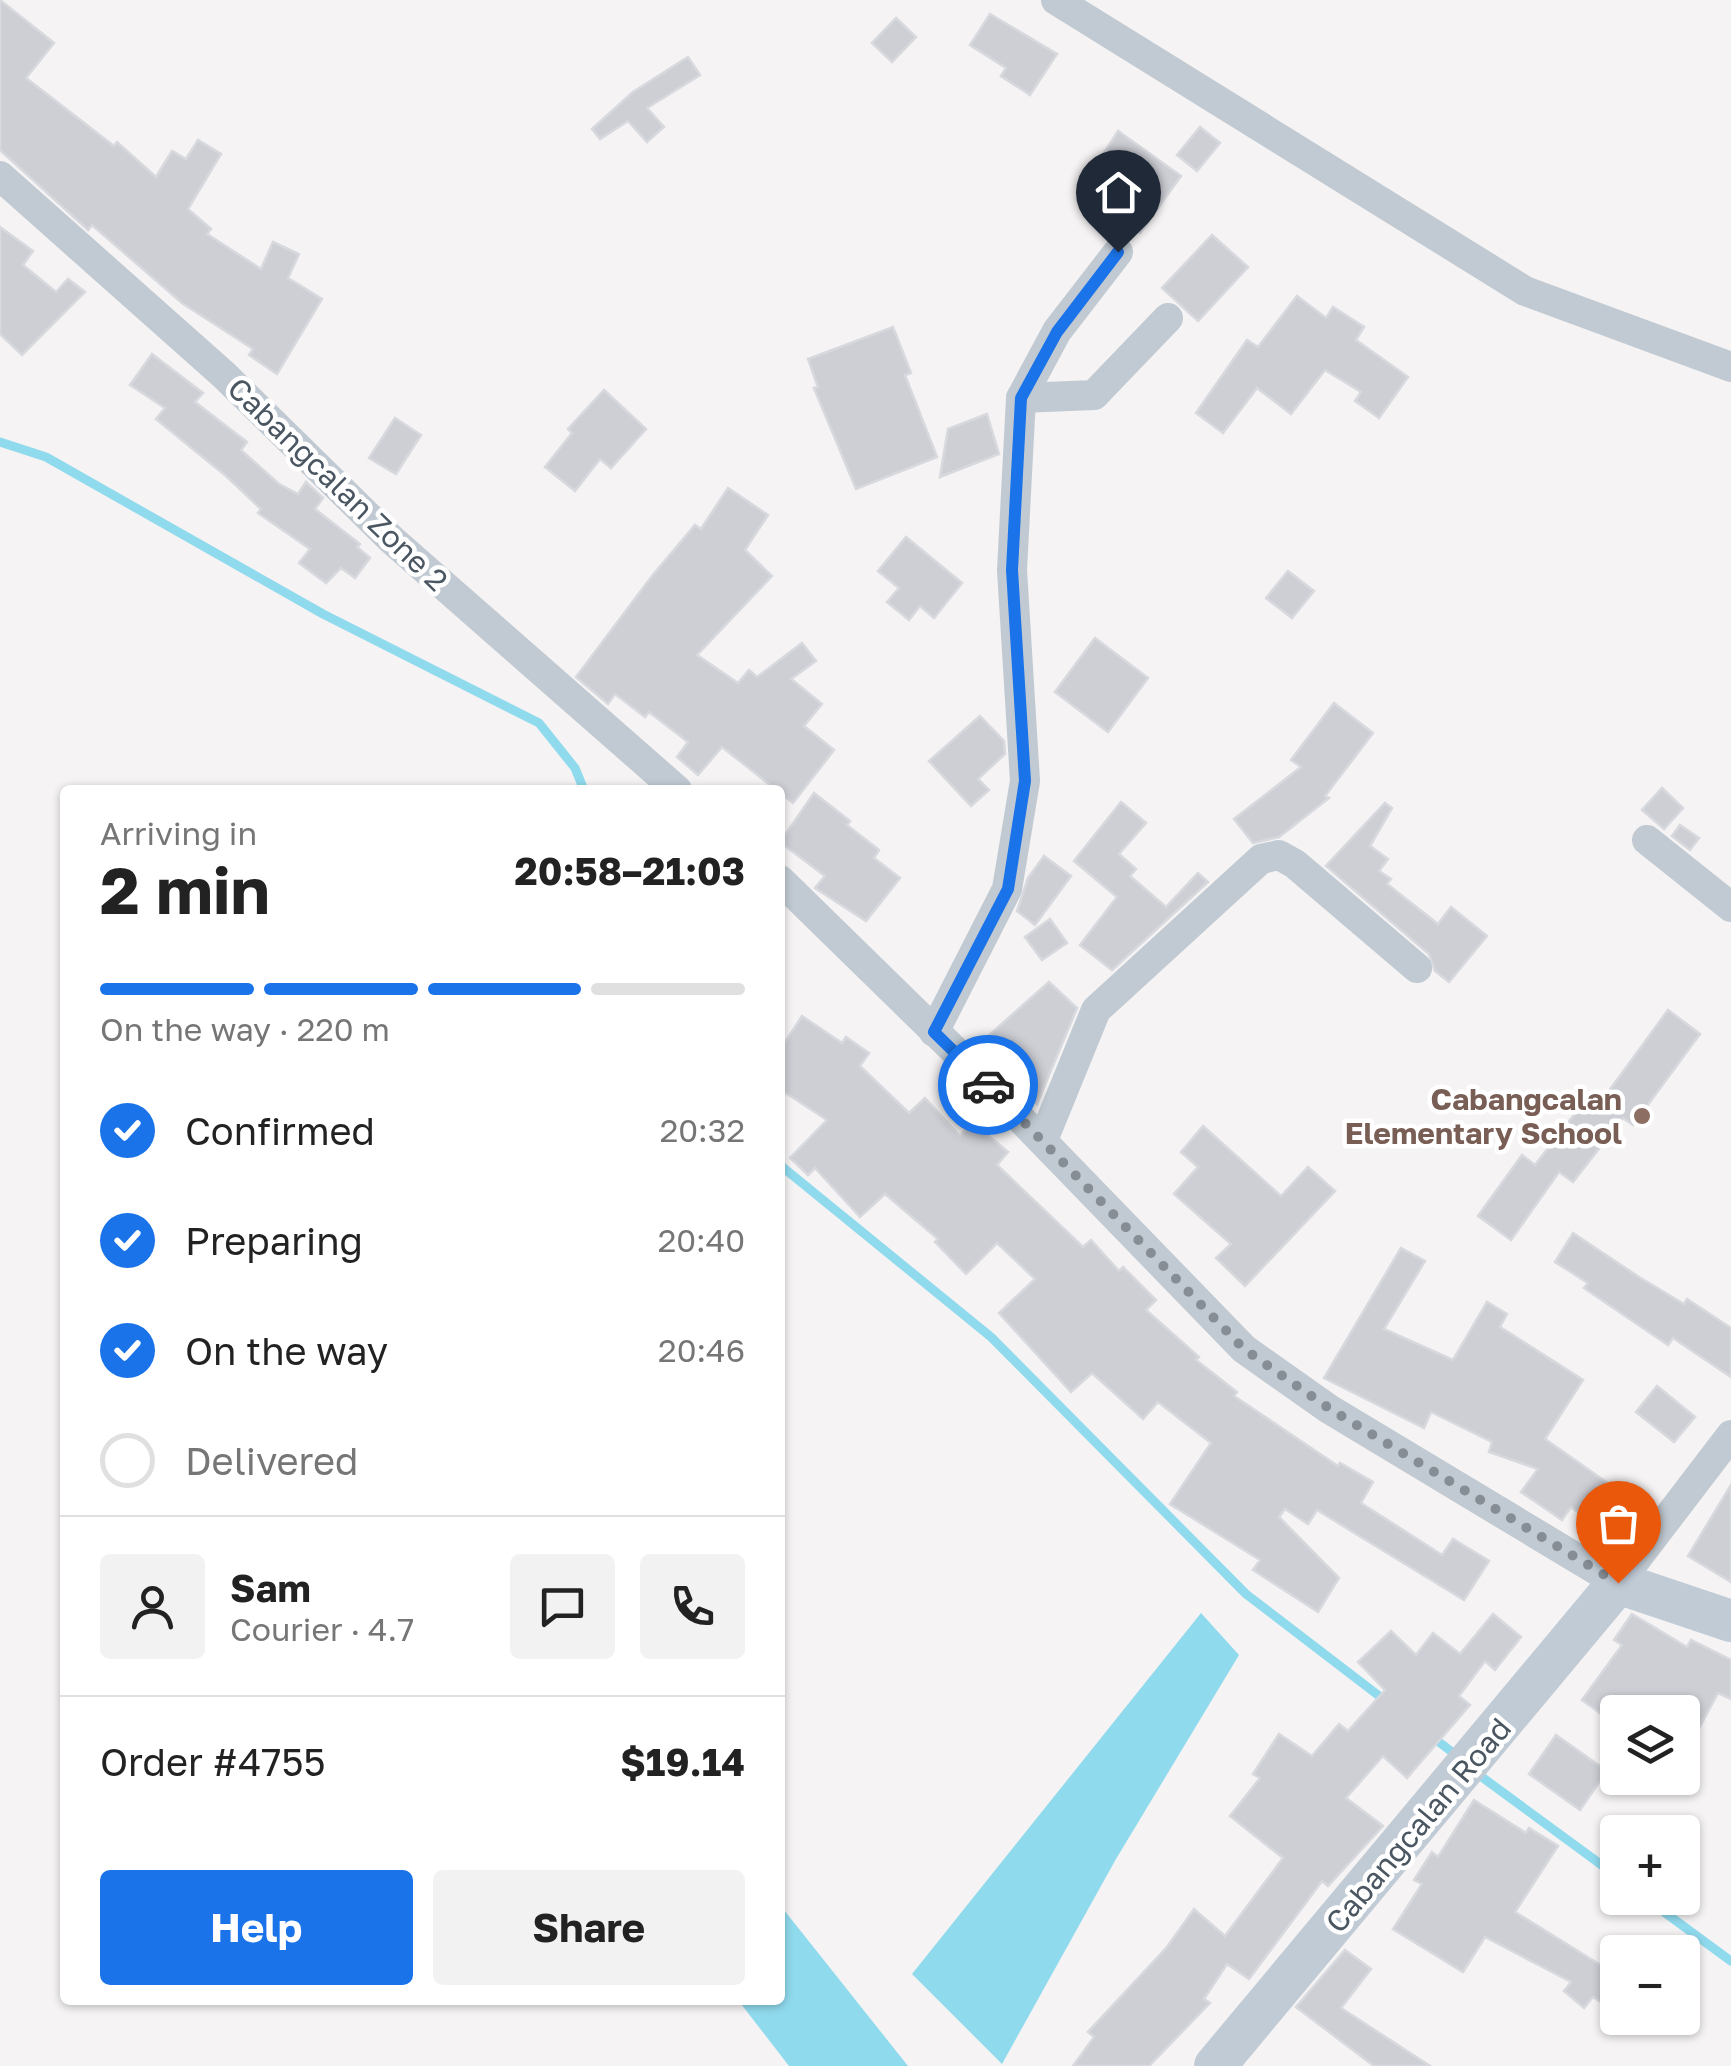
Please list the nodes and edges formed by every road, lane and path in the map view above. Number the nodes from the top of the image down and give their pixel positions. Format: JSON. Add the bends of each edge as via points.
{"nodes":[{"id":1,"x":1056,"y":0,"type":"edge"},
{"id":2,"x":0,"y":176,"type":"edge"},
{"id":3,"x":1118,"y":252,"type":"dead end"},
{"id":4,"x":1168,"y":318,"type":"dead end"},
{"id":5,"x":1731,"y":367,"type":"edge"},
{"id":6,"x":1021,"y":398,"type":"junction"},
{"id":7,"x":671,"y":785,"type":"edge"},
{"id":8,"x":1647,"y":840,"type":"dead end"},
{"id":9,"x":785,"y":885,"type":"edge"},
{"id":10,"x":1731,"y":907,"type":"edge"},
{"id":11,"x":1416,"y":968,"type":"dead end"},
{"id":12,"x":934,"y":1032,"type":"junction"},
{"id":13,"x":1043,"y":1140,"type":"junction"},
{"id":14,"x":1731,"y":1435,"type":"edge"},
{"id":15,"x":1618,"y":1583,"type":"junction"},
{"id":16,"x":1731,"y":1621,"type":"edge"},
{"id":17,"x":1215,"y":2066,"type":"edge"}],
"edges":[{"from":1,"to":5,"type":"street","via":[[1524,290]]},
{"from":2,"to":7,"type":"street","name":"Cabangcalan Zone 2","via":[[224,375],[392,540]]},
{"from":3,"to":6,"type":"street","via":[[1057,332]]},
{"from":4,"to":6,"type":"street","via":[[1094,395]]},
{"from":6,"to":12,"type":"street","via":[[1012,570],[1025,781],[1008,889]]},
{"from":8,"to":10,"type":"street"},
{"from":9,"to":12,"type":"street"},
{"from":11,"to":13,"type":"street","via":[[1295,864],[1279,855],[1261,860],[1096,1010]]},
{"from":12,"to":13,"type":"street"},
{"from":13,"to":15,"type":"street","via":[[1244,1349],[1330,1409]]},
{"from":14,"to":15,"type":"street"},
{"from":15,"to":16,"type":"street"},
{"from":15,"to":17,"type":"street","name":"Cabangcalan Road"}]}
